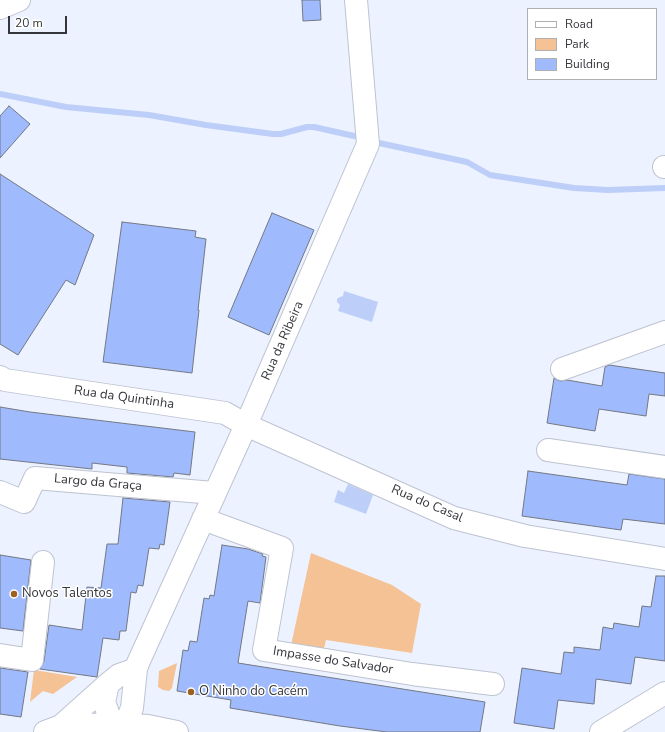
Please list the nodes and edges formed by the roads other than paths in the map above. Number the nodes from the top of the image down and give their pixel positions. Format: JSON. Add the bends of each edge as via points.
{"nodes":[{"id":1,"x":19,"y":0,"type":"edge"},
{"id":2,"x":356,"y":0,"type":"edge"},
{"id":3,"x":0,"y":8,"type":"edge"},
{"id":4,"x":665,"y":332,"type":"edge"},
{"id":5,"x":562,"y":370,"type":"dead end"},
{"id":6,"x":0,"y":377,"type":"edge"},
{"id":7,"x":246,"y":425,"type":"junction"},
{"id":8,"x":548,"y":450,"type":"dead end"},
{"id":9,"x":665,"y":467,"type":"edge"},
{"id":10,"x":0,"y":492,"type":"edge"},
{"id":11,"x":214,"y":493,"type":"junction"},
{"id":12,"x":203,"y":519,"type":"junction"},
{"id":13,"x":665,"y":559,"type":"edge"},
{"id":14,"x":43,"y":562,"type":"dead end"},
{"id":15,"x":0,"y":655,"type":"edge"},
{"id":16,"x":136,"y":669,"type":"junction"},
{"id":17,"x":108,"y":684,"type":"junction"},
{"id":18,"x":493,"y":684,"type":"dead end"},
{"id":19,"x":665,"y":693,"type":"edge"},
{"id":20,"x":118,"y":725,"type":"junction"},
{"id":21,"x":148,"y":726,"type":"junction"},
{"id":22,"x":53,"y":729,"type":"edge"},
{"id":23,"x":177,"y":732,"type":"edge"},
{"id":24,"x":601,"y":732,"type":"edge"}],
"edges":[{"from":1,"to":3,"type":"street"},
{"from":2,"to":7,"type":"street","name":"Rua da Ribeira","via":[[368,144]]},
{"from":4,"to":5,"type":"street"},
{"from":6,"to":7,"type":"street","name":"Rua da Quintinha","via":[[4,380],[225,413]]},
{"from":7,"to":11,"type":"street","name":"Rua da Ribeira"},
{"from":7,"to":13,"type":"street","name":"Rua do Casal","via":[[454,518],[525,536]]},
{"from":8,"to":9,"type":"street"},
{"from":10,"to":11,"type":"street","name":"Largo da Graça","via":[[24,502],[35,478]]},
{"from":11,"to":12,"type":"street","name":"Rua da Ribeira"},
{"from":12,"to":16,"type":"street","name":"Rua da Ribeira"},
{"from":12,"to":18,"type":"street","name":"Impasse do Salvador","via":[[282,548],[264,650],[412,674]]},
{"from":14,"to":15,"type":"street","via":[[32,660]]},
{"from":16,"to":17,"type":"street","via":[[119,675]]},
{"from":16,"to":20,"type":"street","name":"Rua da Ribeira","via":[[132,708]]},
{"from":16,"to":21,"type":"street"},
{"from":17,"to":20,"type":"street","via":[[104,702]]},
{"from":17,"to":22,"type":"street"},
{"from":19,"to":24,"type":"street"},
{"from":20,"to":21,"type":"street"},
{"from":20,"to":22,"type":"street"},
{"from":21,"to":23,"type":"street"}]}
